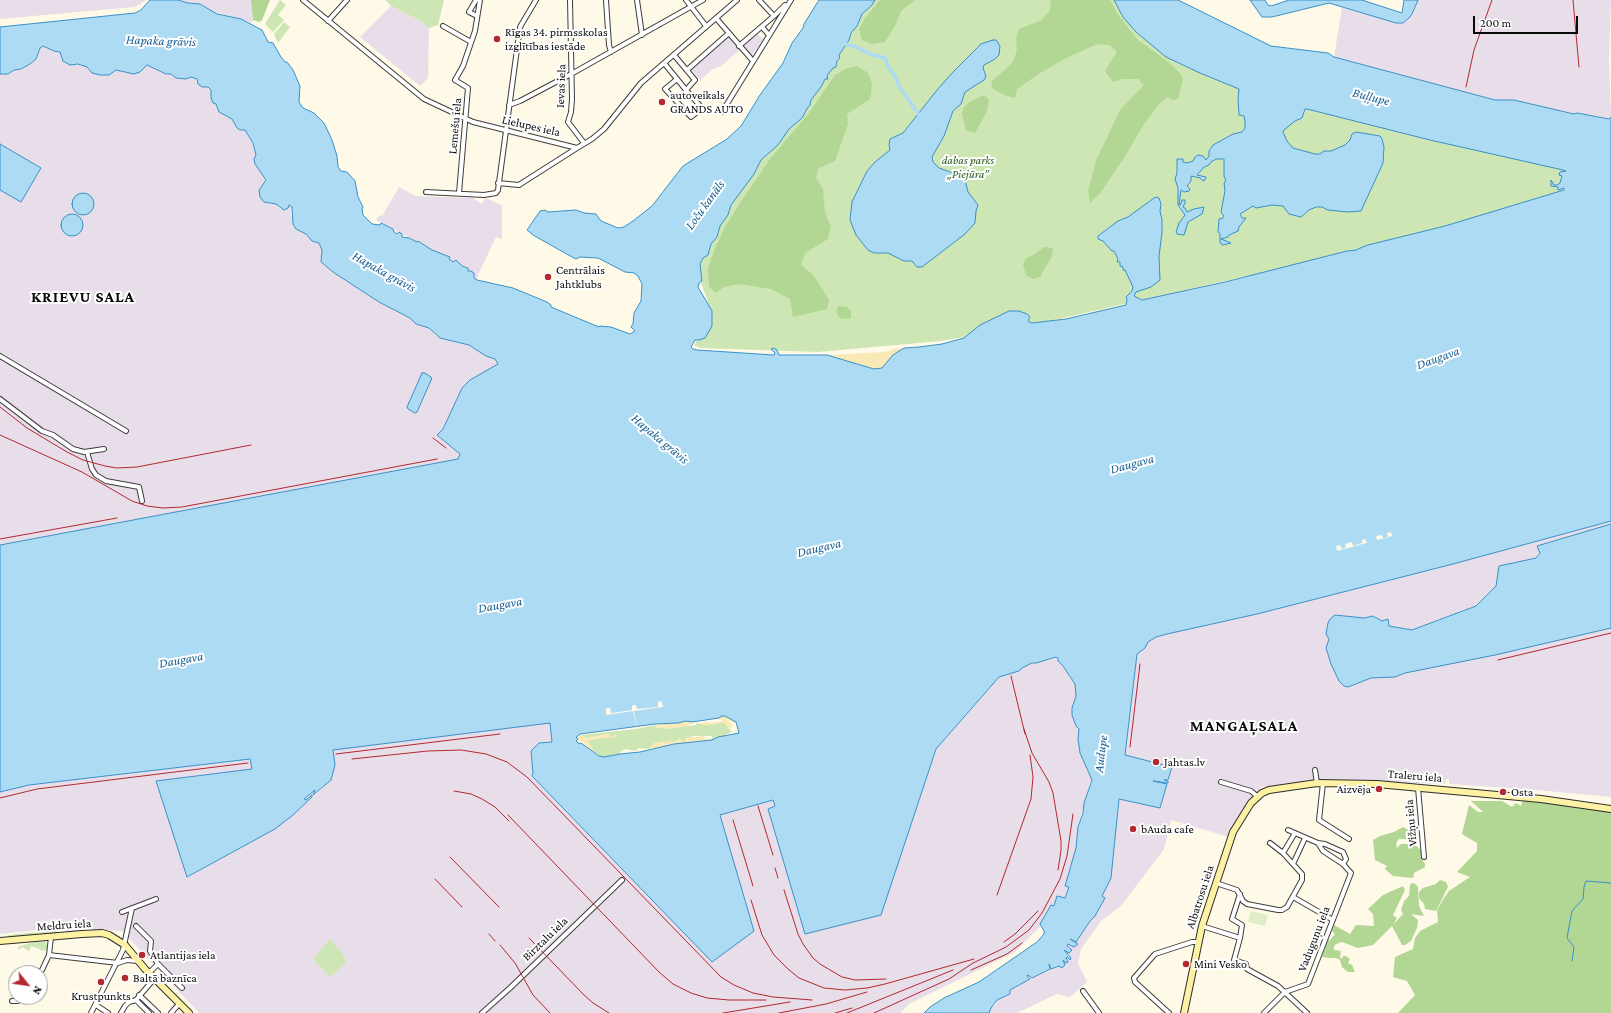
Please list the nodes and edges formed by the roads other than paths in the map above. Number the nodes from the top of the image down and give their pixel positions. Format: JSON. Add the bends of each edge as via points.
{"nodes":[{"id":1,"x":303,"y":0,"type":"edge"},
{"id":2,"x":347,"y":0,"type":"edge"},
{"id":3,"x":476,"y":0,"type":"edge"},
{"id":4,"x":480,"y":0,"type":"edge"},
{"id":5,"x":536,"y":0,"type":"edge"},
{"id":6,"x":570,"y":0,"type":"edge"},
{"id":7,"x":606,"y":0,"type":"edge"},
{"id":8,"x":638,"y":0,"type":"edge"},
{"id":9,"x":686,"y":0,"type":"edge"},
{"id":10,"x":703,"y":0,"type":"edge"},
{"id":11,"x":737,"y":0,"type":"edge"},
{"id":12,"x":759,"y":0,"type":"edge"},
{"id":13,"x":783,"y":0,"type":"edge"},
{"id":14,"x":791,"y":0,"type":"edge"},
{"id":15,"x":786,"y":6,"type":"junction"},
{"id":16,"x":690,"y":7,"type":"junction"},
{"id":17,"x":477,"y":16,"type":"junction"},
{"id":18,"x":774,"y":16,"type":"junction"},
{"id":19,"x":716,"y":18,"type":"junction"},
{"id":20,"x":328,"y":21,"type":"junction"},
{"id":21,"x":443,"y":26,"type":"dead end"},
{"id":22,"x":706,"y":26,"type":"junction"},
{"id":23,"x":762,"y":27,"type":"junction"},
{"id":24,"x":729,"y":33,"type":"junction"},
{"id":25,"x":642,"y":35,"type":"junction"},
{"id":26,"x":769,"y":35,"type":"junction"},
{"id":27,"x":472,"y":42,"type":"junction"},
{"id":28,"x":739,"y":46,"type":"junction"},
{"id":29,"x":612,"y":52,"type":"junction"},
{"id":30,"x":674,"y":55,"type":"junction"},
{"id":31,"x":753,"y":61,"type":"junction"},
{"id":32,"x":664,"y":64,"type":"junction"},
{"id":33,"x":687,"y":70,"type":"junction"},
{"id":34,"x":572,"y":73,"type":"junction"},
{"id":35,"x":677,"y":79,"type":"junction"},
{"id":36,"x":686,"y":90,"type":"junction"},
{"id":37,"x":509,"y":105,"type":"junction"},
{"id":38,"x":722,"y":112,"type":"dead end"},
{"id":39,"x":466,"y":119,"type":"junction"},
{"id":40,"x":505,"y":130,"type":"junction"},
{"id":41,"x":584,"y":143,"type":"junction"},
{"id":42,"x":577,"y":148,"type":"junction"},
{"id":43,"x":498,"y":183,"type":"junction"},
{"id":44,"x":426,"y":192,"type":"dead end"},
{"id":45,"x":459,"y":193,"type":"junction"},
{"id":46,"x":0,"y":356,"type":"edge"},
{"id":47,"x":0,"y":399,"type":"edge"},
{"id":48,"x":126,"y":431,"type":"dead end"},
{"id":49,"x":104,"y":449,"type":"dead end"},
{"id":50,"x":88,"y":452,"type":"junction"},
{"id":51,"x":142,"y":501,"type":"dead end"},
{"id":52,"x":1315,"y":770,"type":"dead end"},
{"id":53,"x":1221,"y":782,"type":"dead end"},
{"id":54,"x":1320,"y":783,"type":"junction"},
{"id":55,"x":1418,"y":788,"type":"junction"},
{"id":56,"x":1257,"y":796,"type":"junction"},
{"id":57,"x":1611,"y":808,"type":"edge"},
{"id":58,"x":1288,"y":830,"type":"dead end"},
{"id":59,"x":1295,"y":833,"type":"junction"},
{"id":60,"x":1305,"y":838,"type":"junction"},
{"id":61,"x":1349,"y":838,"type":"dead end"},
{"id":62,"x":1270,"y":843,"type":"dead end"},
{"id":63,"x":1318,"y":843,"type":"junction"},
{"id":64,"x":1283,"y":853,"type":"junction"},
{"id":65,"x":1424,"y":857,"type":"dead end"},
{"id":66,"x":1294,"y":864,"type":"junction"},
{"id":67,"x":1342,"y":864,"type":"junction"},
{"id":68,"x":622,"y":880,"type":"dead end"},
{"id":69,"x":1216,"y":883,"type":"junction"},
{"id":70,"x":1240,"y":894,"type":"junction"},
{"id":71,"x":1293,"y":897,"type":"junction"},
{"id":72,"x":156,"y":899,"type":"dead end"},
{"id":73,"x":132,"y":908,"type":"junction"},
{"id":74,"x":122,"y":912,"type":"dead end"},
{"id":75,"x":1332,"y":920,"type":"junction"},
{"id":76,"x":136,"y":926,"type":"dead end"},
{"id":77,"x":1202,"y":926,"type":"junction"},
{"id":78,"x":51,"y":937,"type":"junction"},
{"id":79,"x":1240,"y":938,"type":"junction"},
{"id":80,"x":0,"y":941,"type":"edge"},
{"id":81,"x":1198,"y":942,"type":"junction"},
{"id":82,"x":125,"y":945,"type":"junction"},
{"id":83,"x":49,"y":954,"type":"junction"},
{"id":84,"x":139,"y":961,"type":"junction"},
{"id":85,"x":118,"y":964,"type":"junction"},
{"id":86,"x":158,"y":964,"type":"junction"},
{"id":87,"x":44,"y":965,"type":"edge"},
{"id":88,"x":149,"y":974,"type":"junction"},
{"id":89,"x":154,"y":979,"type":"junction"},
{"id":90,"x":182,"y":988,"type":"dead end"},
{"id":91,"x":1083,"y":991,"type":"dead end"},
{"id":92,"x":1285,"y":992,"type":"junction"},
{"id":93,"x":139,"y":995,"type":"junction"},
{"id":94,"x":136,"y":1000,"type":"junction"},
{"id":95,"x":180,"y":1004,"type":"junction"},
{"id":96,"x":96,"y":1005,"type":"junction"},
{"id":97,"x":91,"y":1013,"type":"edge"},
{"id":98,"x":108,"y":1013,"type":"edge"},
{"id":99,"x":121,"y":1013,"type":"edge"},
{"id":100,"x":149,"y":1013,"type":"edge"},
{"id":101,"x":158,"y":1013,"type":"edge"},
{"id":102,"x":171,"y":1013,"type":"edge"},
{"id":103,"x":189,"y":1013,"type":"edge"},
{"id":104,"x":482,"y":1013,"type":"edge"},
{"id":105,"x":1099,"y":1013,"type":"edge"},
{"id":106,"x":1169,"y":1013,"type":"edge"},
{"id":107,"x":1184,"y":1013,"type":"edge"},
{"id":108,"x":1264,"y":1013,"type":"edge"},
{"id":109,"x":1307,"y":1013,"type":"edge"}],
"edges":[{"from":1,"to":20,"type":"street","name":"Lielupes iela"},
{"from":2,"to":20,"type":"street"},
{"from":3,"to":17,"type":"street","via":[[469,12]]},
{"from":4,"to":17,"type":"street","name":"Lemešu iela"},
{"from":5,"to":37,"type":"street","via":[[520,27]]},
{"from":6,"to":34,"type":"street","name":"Ievas iela"},
{"from":7,"to":29,"type":"street","via":[[609,45]]},
{"from":8,"to":25,"type":"street"},
{"from":9,"to":16,"type":"street"},
{"from":10,"to":16,"type":"street"},
{"from":11,"to":19,"type":"street"},
{"from":12,"to":18,"type":"street"},
{"from":13,"to":15,"type":"street"},
{"from":14,"to":15,"type":"street"},
{"from":15,"to":18,"type":"street"},
{"from":15,"to":26,"type":"street"},
{"from":16,"to":22,"type":"street"},
{"from":16,"to":25,"type":"street"},
{"from":17,"to":27,"type":"street","name":"Lemešu iela"},
{"from":18,"to":23,"type":"street"},
{"from":19,"to":22,"type":"street"},
{"from":19,"to":24,"type":"street"},
{"from":20,"to":39,"type":"street","name":"Lielupes iela","via":[[420,96]]},
{"from":21,"to":27,"type":"street"},
{"from":22,"to":30,"type":"street"},
{"from":23,"to":26,"type":"street"},
{"from":23,"to":28,"type":"street"},
{"from":24,"to":28,"type":"street"},
{"from":24,"to":33,"type":"street"},
{"from":25,"to":29,"type":"street"},
{"from":26,"to":31,"type":"street"},
{"from":27,"to":39,"type":"street","name":"Lemešu iela","via":[[455,80],[468,88]]},
{"from":28,"to":31,"type":"street"},
{"from":29,"to":34,"type":"street"},
{"from":30,"to":32,"type":"street"},
{"from":30,"to":33,"type":"street"},
{"from":31,"to":38,"type":"street"},
{"from":32,"to":35,"type":"street"},
{"from":32,"to":41,"type":"street","via":[[635,89],[604,129]]},
{"from":33,"to":36,"type":"street","via":[[695,81]]},
{"from":34,"to":37,"type":"street"},
{"from":34,"to":41,"type":"street","name":"Ievas iela","via":[[571,112],[568,122]]},
{"from":35,"to":36,"type":"street"},
{"from":35,"to":36,"type":"street","via":[[665,89],[691,117],[702,108]]},
{"from":37,"to":40,"type":"street"},
{"from":39,"to":40,"type":"street","name":"Lielupes iela"},
{"from":39,"to":45,"type":"street","name":"Lemešu iela"},
{"from":40,"to":42,"type":"street","name":"Lielupes iela"},
{"from":40,"to":43,"type":"street"},
{"from":41,"to":42,"type":"street"},
{"from":42,"to":43,"type":"street","via":[[522,183]]},
{"from":43,"to":45,"type":"street","via":[[498,190],[492,194]]},
{"from":44,"to":45,"type":"street"},
{"from":46,"to":48,"type":"street"},
{"from":47,"to":50,"type":"street","via":[[68,447]]},
{"from":49,"to":50,"type":"street"},
{"from":50,"to":51,"type":"street","via":[[96,475],[106,481],[139,487]]},
{"from":52,"to":54,"type":"street"},
{"from":53,"to":56,"type":"street","via":[[1251,791]]},
{"from":54,"to":55,"type":"main road","name":"Traleru iela"},
{"from":54,"to":56,"type":"main road","name":"Traleru iela","via":[[1269,790]]},
{"from":54,"to":61,"type":"street","via":[[1319,820]]},
{"from":55,"to":57,"type":"main road","name":"Traleru iela"},
{"from":55,"to":65,"type":"street","name":"Vižņu iela"},
{"from":56,"to":69,"type":"main road","name":"Albatrosu iela","via":[[1233,832]]},
{"from":58,"to":59,"type":"street"},
{"from":59,"to":60,"type":"street"},
{"from":59,"to":64,"type":"street"},
{"from":60,"to":63,"type":"street"},
{"from":60,"to":66,"type":"street"},
{"from":62,"to":64,"type":"street"},
{"from":63,"to":67,"type":"street","via":[[1329,856]]},
{"from":63,"to":67,"type":"street","via":[[1343,852],[1346,859]]},
{"from":64,"to":66,"type":"street"},
{"from":66,"to":71,"type":"street","via":[[1302,874],[1302,880]]},
{"from":67,"to":75,"type":"street","name":"Vaduguņu iela","via":[[1351,873]]},
{"from":68,"to":104,"type":"street","name":"Birztalu iela"},
{"from":69,"to":70,"type":"street","via":[[1237,890]]},
{"from":69,"to":77,"type":"main road","name":"Albatrosu iela"},
{"from":70,"to":71,"type":"street","via":[[1247,904],[1282,910]]},
{"from":70,"to":79,"type":"street","via":[[1232,919],[1242,925]]},
{"from":71,"to":75,"type":"street"},
{"from":72,"to":73,"type":"street"},
{"from":73,"to":74,"type":"street"},
{"from":73,"to":82,"type":"street"},
{"from":75,"to":92,"type":"street","name":"Vaduguņu iela","via":[[1308,984]]},
{"from":76,"to":86,"type":"street","via":[[151,941],[150,951]]},
{"from":77,"to":79,"type":"street"},
{"from":77,"to":81,"type":"main road","name":"Albatrosu iela"},
{"from":78,"to":80,"type":"main road","name":"Meldru iela"},
{"from":78,"to":82,"type":"main road","name":"Meldru iela","via":[[102,933]]},
{"from":78,"to":83,"type":"street"},
{"from":79,"to":92,"type":"street","via":[[1234,960],[1246,964],[1247,969],[1273,982]]},
{"from":81,"to":106,"type":"street","via":[[1155,954],[1134,978],[1135,982]]},
{"from":81,"to":107,"type":"main road","name":"Albatrosu iela"},
{"from":82,"to":84,"type":"main road"},
{"from":82,"to":85,"type":"street"},
{"from":83,"to":85,"type":"street"},
{"from":83,"to":87,"type":"street"},
{"from":84,"to":85,"type":"street","via":[[127,960]]},
{"from":84,"to":88,"type":"main road"},
{"from":85,"to":96,"type":"street"},
{"from":86,"to":88,"type":"street"},
{"from":86,"to":90,"type":"street"},
{"from":88,"to":89,"type":"main road"},
{"from":89,"to":93,"type":"street"},
{"from":89,"to":95,"type":"main road"},
{"from":91,"to":105,"type":"street"},
{"from":92,"to":108,"type":"street","name":"Vaduguņu iela"},
{"from":92,"to":109,"type":"street"},
{"from":93,"to":94,"type":"street"},
{"from":93,"to":101,"type":"street"},
{"from":94,"to":99,"type":"street","via":[[129,1002]]},
{"from":94,"to":100,"type":"street"},
{"from":95,"to":102,"type":"street"},
{"from":95,"to":103,"type":"main road"},
{"from":96,"to":97,"type":"street"},
{"from":96,"to":98,"type":"street"}]}
